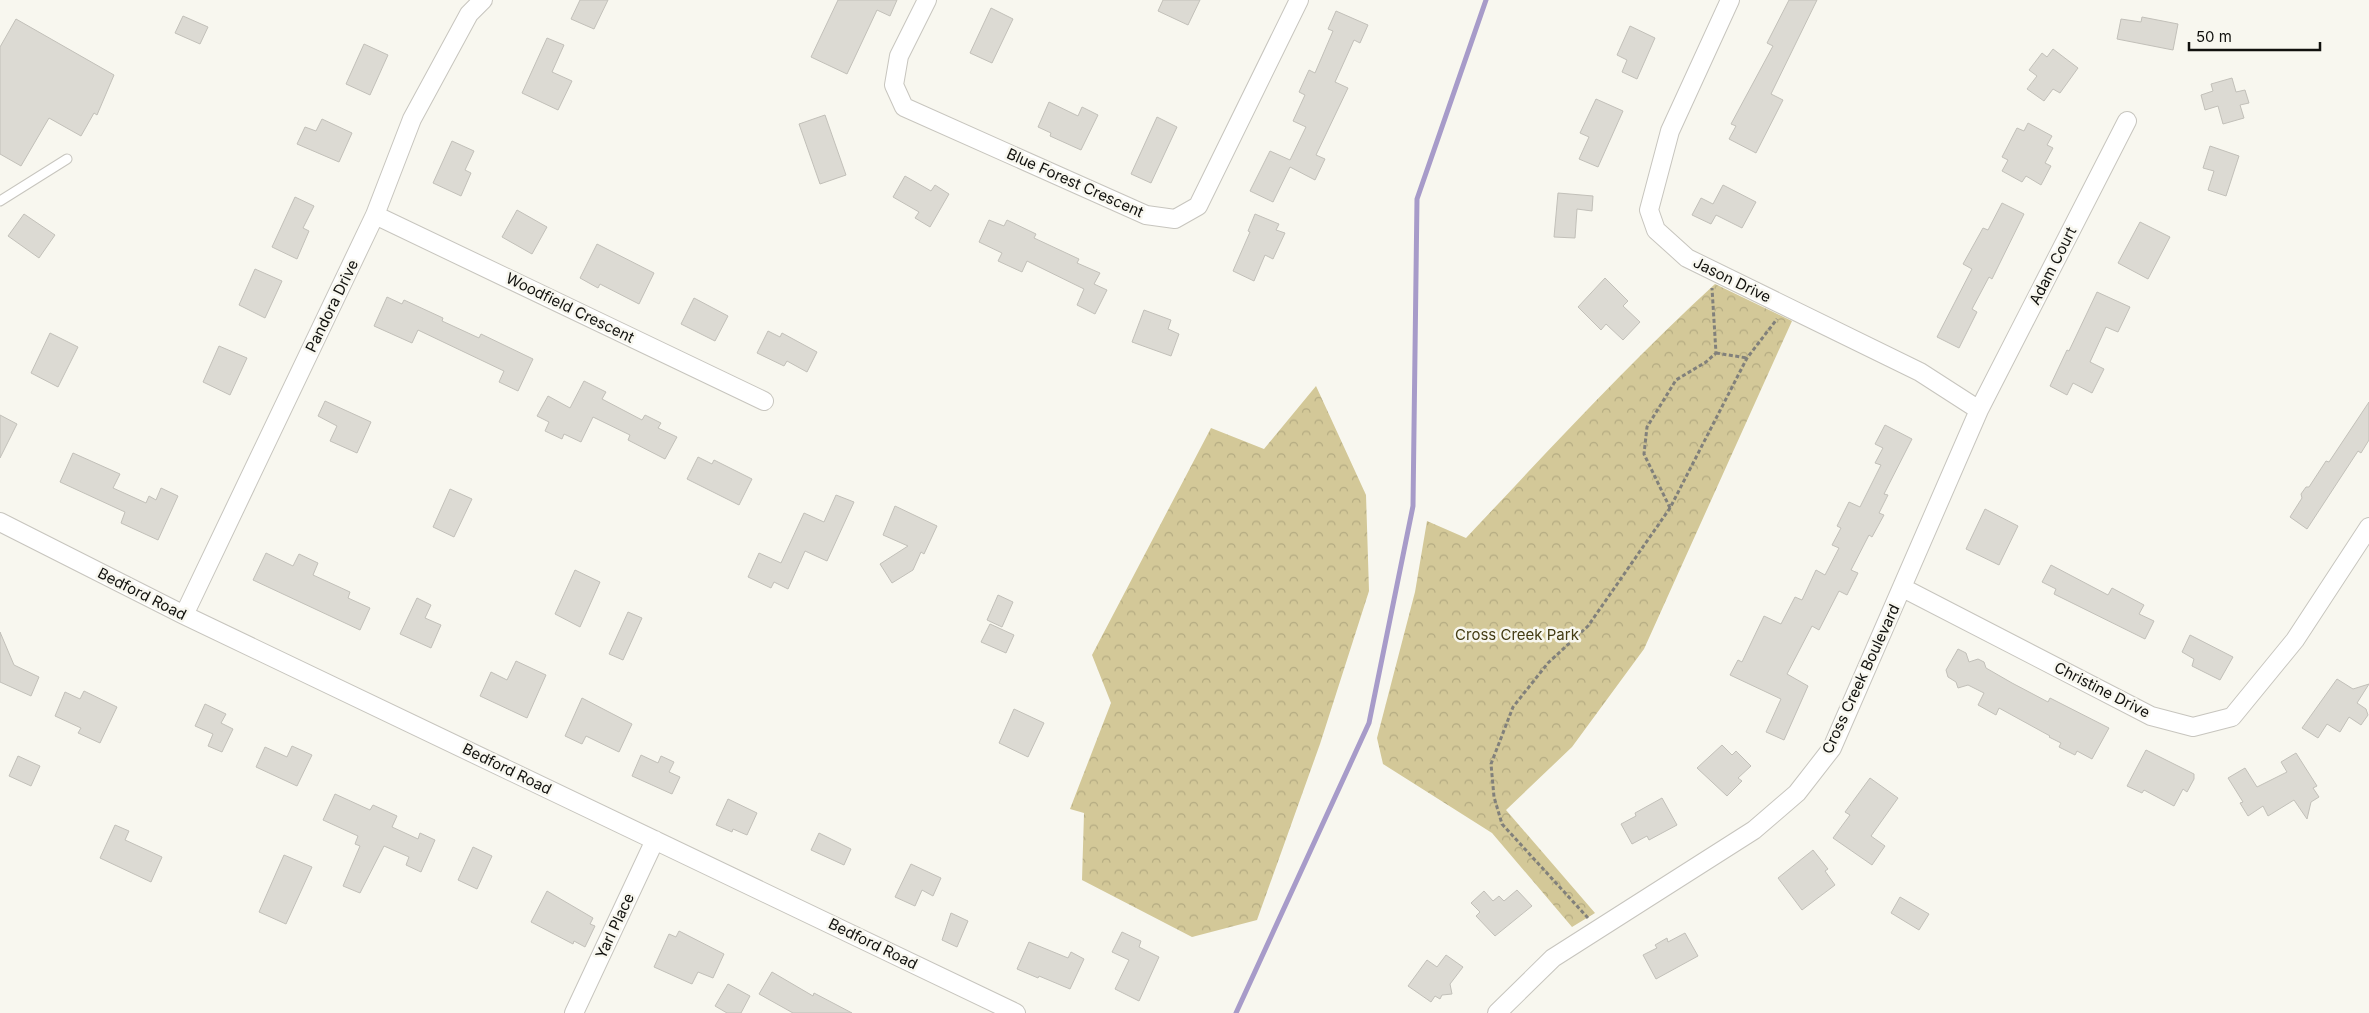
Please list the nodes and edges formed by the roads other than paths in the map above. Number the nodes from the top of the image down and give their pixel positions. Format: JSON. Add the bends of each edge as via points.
{"nodes":[{"id":1,"x":483,"y":0,"type":"edge"},
{"id":2,"x":927,"y":0,"type":"edge"},
{"id":3,"x":1299,"y":0,"type":"edge"},
{"id":4,"x":1730,"y":0,"type":"edge"},
{"id":5,"x":2127,"y":121,"type":"dead end"},
{"id":6,"x":67,"y":159,"type":"dead end"},
{"id":7,"x":0,"y":200,"type":"edge"},
{"id":8,"x":375,"y":215,"type":"junction"},
{"id":9,"x":764,"y":401,"type":"dead end"},
{"id":10,"x":1979,"y":410,"type":"junction"},
{"id":11,"x":0,"y":522,"type":"edge"},
{"id":12,"x":2369,"y":527,"type":"edge"},
{"id":13,"x":1903,"y":588,"type":"junction"},
{"id":14,"x":184,"y":615,"type":"junction"},
{"id":15,"x":655,"y":840,"type":"junction"},
{"id":16,"x":574,"y":1013,"type":"edge"},
{"id":17,"x":1016,"y":1013,"type":"edge"},
{"id":18,"x":1497,"y":1013,"type":"edge"}],
"edges":[{"from":1,"to":8,"type":"street","name":"Pandora Drive","via":[[469,14],[412,120]]},
{"from":2,"to":3,"type":"street","name":"Blue Forest Crescent","via":[[899,56],[894,86],[904,107],[1146,215],[1175,219],[1198,206]]},
{"from":4,"to":10,"type":"street","name":"Jason Drive","via":[[1670,131],[1649,210],[1656,230],[1687,258],[1920,372]]},
{"from":5,"to":10,"type":"street","name":"Adam Court"},
{"from":6,"to":7,"type":"lane"},
{"from":8,"to":9,"type":"street","name":"Woodfield Crescent"},
{"from":8,"to":14,"type":"street","name":"Pandora Drive"},
{"from":10,"to":13,"type":"street","name":"Cross Creek Boulevard"},
{"from":11,"to":14,"type":"street","name":"Bedford Road"},
{"from":12,"to":13,"type":"street","name":"Christine Drive","via":[[2295,640],[2232,717],[2194,727],[2151,716]]},
{"from":13,"to":18,"type":"street","name":"Cross Creek Boulevard","via":[[1832,748],[1797,793],[1754,830],[1553,958]]},
{"from":14,"to":15,"type":"street","name":"Bedford Road"},
{"from":15,"to":16,"type":"street","name":"Yarl Place"},
{"from":15,"to":17,"type":"street","name":"Bedford Road"}]}
